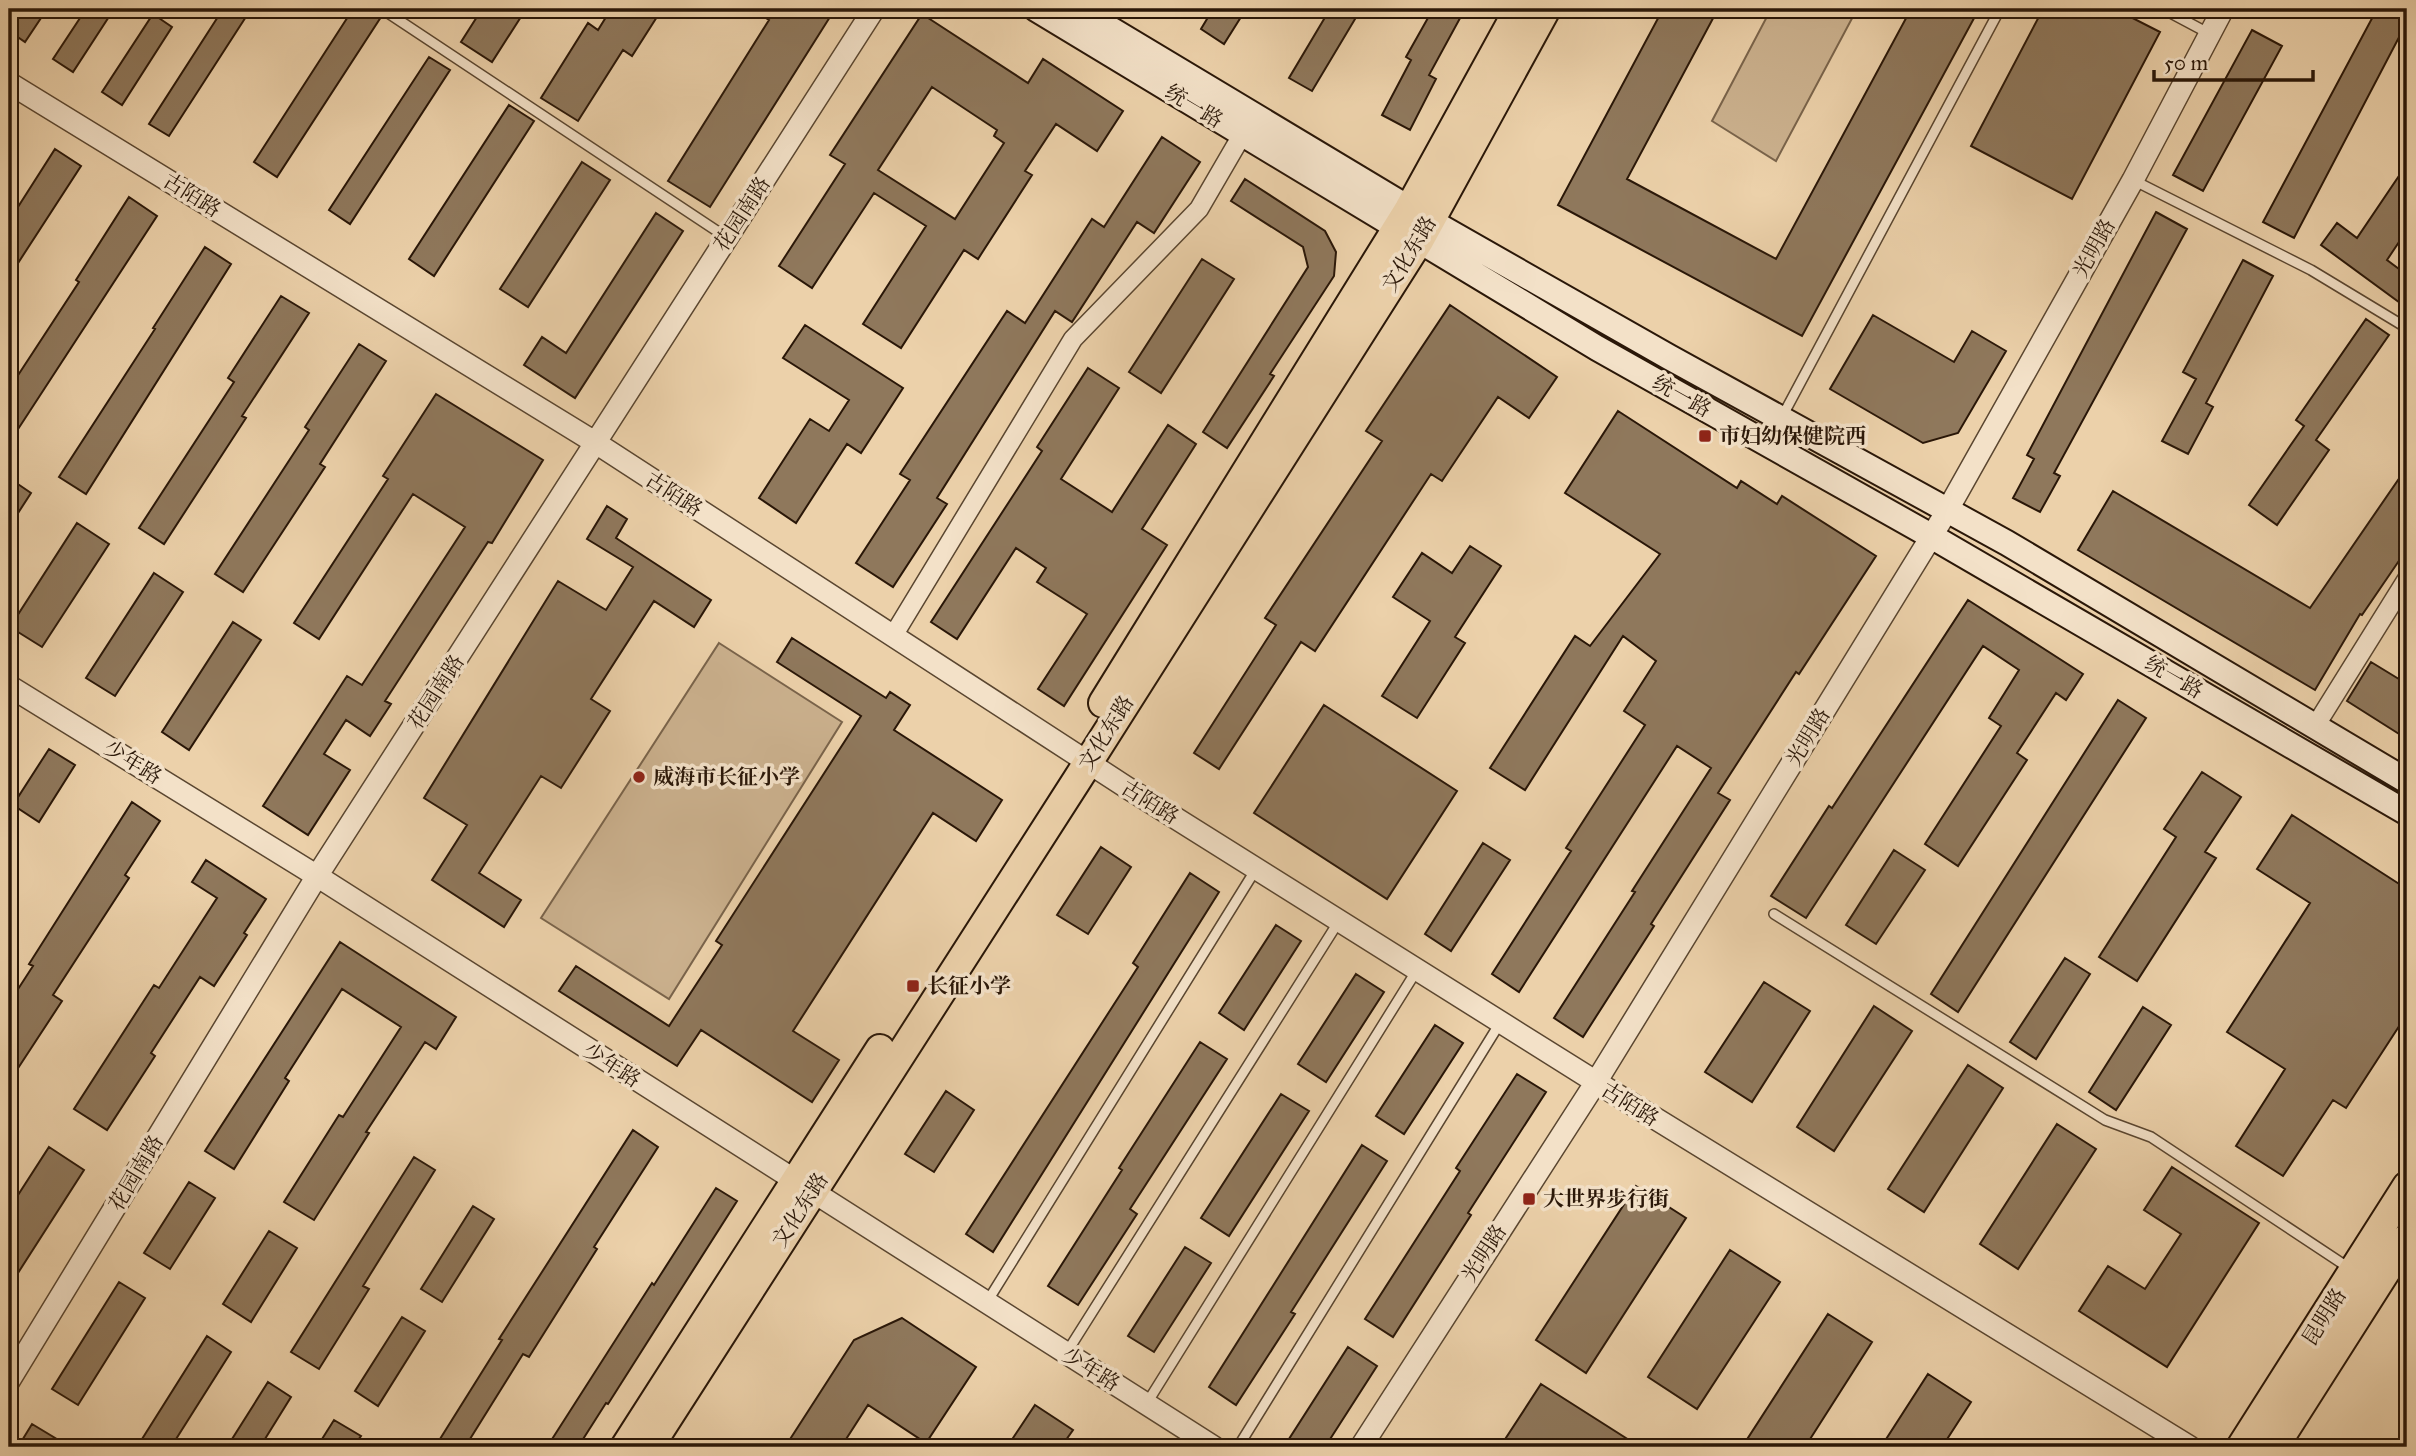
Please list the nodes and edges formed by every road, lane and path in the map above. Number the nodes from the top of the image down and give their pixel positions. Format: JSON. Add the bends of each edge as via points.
{"nodes":[{"id":1,"x":382,"y":9,"type":"edge"},
{"id":2,"x":874,"y":9,"type":"edge"},
{"id":3,"x":1036,"y":9,"type":"edge"},
{"id":4,"x":1077,"y":9,"type":"edge"},
{"id":5,"x":1519,"y":9,"type":"edge"},
{"id":6,"x":1546,"y":9,"type":"edge"},
{"id":7,"x":2000,"y":9,"type":"edge"},
{"id":8,"x":2163,"y":9,"type":"edge"},
{"id":9,"x":2223,"y":9,"type":"edge"},
{"id":10,"x":2210,"y":34,"type":"junction"},
{"id":11,"x":9,"y":82,"type":"edge"},
{"id":12,"x":1242,"y":135,"type":"junction"},
{"id":13,"x":2133,"y":180,"type":"junction"},
{"id":14,"x":1414,"y":225,"type":"junction"},
{"id":15,"x":726,"y":237,"type":"junction"},
{"id":16,"x":2407,"y":328,"type":"edge"},
{"id":17,"x":1781,"y":419,"type":"junction"},
{"id":18,"x":596,"y":443,"type":"junction"},
{"id":19,"x":1947,"y":511,"type":"junction"},
{"id":20,"x":1931,"y":536,"type":"junction"},
{"id":21,"x":2407,"y":579,"type":"edge"},
{"id":22,"x":893,"y":636,"type":"junction"},
{"id":23,"x":9,"y":685,"type":"edge"},
{"id":24,"x":2316,"y":725,"type":"junction"},
{"id":25,"x":1080,"y":758,"type":"junction"},
{"id":26,"x":2407,"y":781,"type":"edge"},
{"id":27,"x":2407,"y":813,"type":"edge"},
{"id":28,"x":1256,"y":869,"type":"junction"},
{"id":29,"x":317,"y":876,"type":"junction"},
{"id":30,"x":1774,"y":914,"type":"dead end"},
{"id":31,"x":1339,"y":921,"type":"junction"},
{"id":32,"x":1417,"y":970,"type":"junction"},
{"id":33,"x":1501,"y":1022,"type":"junction"},
{"id":34,"x":1596,"y":1082,"type":"junction"},
{"id":35,"x":2407,"y":1186,"type":"edge"},
{"id":36,"x":803,"y":1187,"type":"junction"},
{"id":37,"x":2407,"y":1238,"type":"edge"},
{"id":38,"x":2354,"y":1270,"type":"junction"},
{"id":39,"x":986,"y":1303,"type":"junction"},
{"id":40,"x":1066,"y":1354,"type":"junction"},
{"id":41,"x":9,"y":1381,"type":"edge"},
{"id":42,"x":1147,"y":1405,"type":"junction"},
{"id":43,"x":625,"y":1447,"type":"edge"},
{"id":44,"x":649,"y":1447,"type":"edge"},
{"id":45,"x":1214,"y":1447,"type":"edge"},
{"id":46,"x":1238,"y":1447,"type":"edge"},
{"id":47,"x":1361,"y":1447,"type":"edge"},
{"id":48,"x":2190,"y":1447,"type":"edge"},
{"id":49,"x":2241,"y":1447,"type":"edge"},
{"id":50,"x":2274,"y":1447,"type":"edge"}],
"edges":[{"from":1,"to":15,"type":"lane"},
{"from":2,"to":15,"type":"street","name":"花园南路"},
{"from":3,"to":12,"type":"main road","name":"统一路"},
{"from":4,"to":14,"type":"main road","name":"统一路"},
{"from":5,"to":14,"type":"main road"},
{"from":6,"to":14,"type":"main road","name":"文化东路"},
{"from":7,"to":17,"type":"lane"},
{"from":8,"to":10,"type":"lane"},
{"from":9,"to":10,"type":"street","name":"光明路"},
{"from":10,"to":13,"type":"street","name":"光明路"},
{"from":11,"to":18,"type":"street","name":"古陌路"},
{"from":12,"to":14,"type":"main road","name":"统一路"},
{"from":12,"to":22,"type":"street","via":[[1199,209],[1073,339]]},
{"from":13,"to":16,"type":"lane","via":[[2311,270]]},
{"from":13,"to":19,"type":"street","name":"光明路"},
{"from":14,"to":17,"type":"main road","name":"统一路"},
{"from":14,"to":20,"type":"main road","name":"统一路","via":[[1597,348]]},
{"from":14,"to":25,"type":"main road","name":"文化东路"},
{"from":15,"to":18,"type":"street","name":"花园南路"},
{"from":17,"to":19,"type":"main road","name":"统一路"},
{"from":18,"to":22,"type":"street","name":"古陌路"},
{"from":18,"to":29,"type":"street","name":"花园南路"},
{"from":19,"to":20,"type":"street","name":"光明路"},
{"from":19,"to":24,"type":"main road","name":"统一路"},
{"from":20,"to":27,"type":"main road","name":"统一路"},
{"from":20,"to":34,"type":"street","name":"光明路"},
{"from":21,"to":24,"type":"street"},
{"from":22,"to":25,"type":"street","name":"古陌路"},
{"from":23,"to":29,"type":"street","name":"少年路"},
{"from":24,"to":26,"type":"main road","name":"统一路"},
{"from":25,"to":28,"type":"street","name":"古陌路"},
{"from":25,"to":36,"type":"main road","name":"文化东路"},
{"from":28,"to":31,"type":"street","name":"古陌路"},
{"from":28,"to":39,"type":"lane"},
{"from":29,"to":36,"type":"street","name":"少年路"},
{"from":29,"to":41,"type":"street","name":"花园南路"},
{"from":30,"to":38,"type":"lane","via":[[2105,1120],[2151,1138]]},
{"from":31,"to":32,"type":"street","name":"古陌路"},
{"from":31,"to":40,"type":"lane"},
{"from":32,"to":33,"type":"street","name":"古陌路"},
{"from":32,"to":42,"type":"lane"},
{"from":33,"to":34,"type":"street","name":"古陌路"},
{"from":33,"to":46,"type":"lane"},
{"from":34,"to":47,"type":"street","name":"光明路"},
{"from":34,"to":48,"type":"street","name":"古陌路"},
{"from":35,"to":38,"type":"main road","name":"昆明路"},
{"from":36,"to":39,"type":"street","name":"少年路"},
{"from":36,"to":43,"type":"main road"},
{"from":36,"to":44,"type":"main road","name":"文化东路"},
{"from":37,"to":50,"type":"main road","name":"昆明路"},
{"from":38,"to":49,"type":"main road","name":"昆明路"},
{"from":39,"to":40,"type":"street","name":"少年路"},
{"from":40,"to":42,"type":"street","name":"少年路"},
{"from":42,"to":45,"type":"street","name":"少年路"}]}
